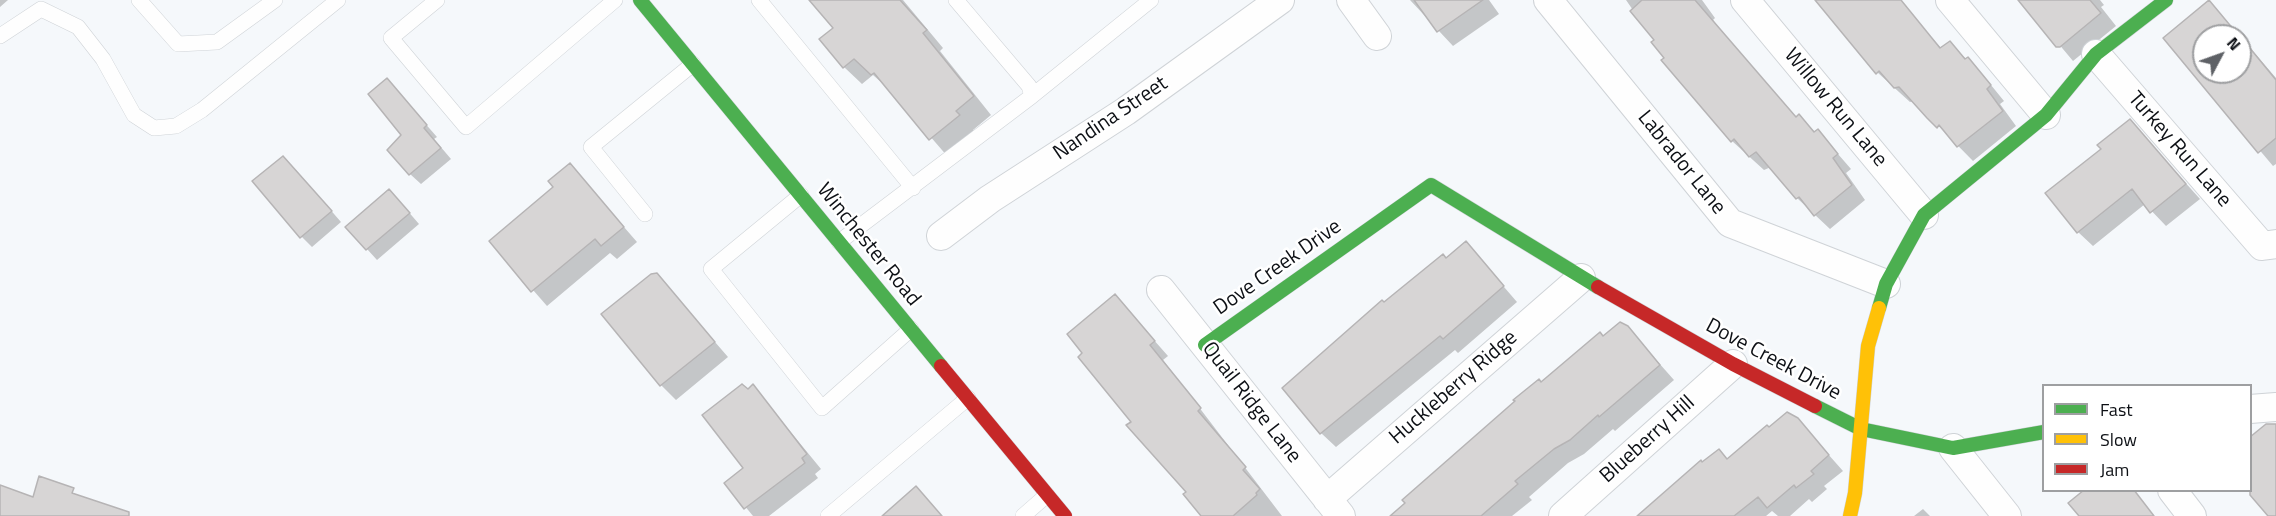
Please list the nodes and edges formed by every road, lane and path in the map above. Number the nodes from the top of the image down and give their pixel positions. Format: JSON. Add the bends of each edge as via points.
{"nodes":[{"id":1,"x":139,"y":0,"type":"edge"},
{"id":2,"x":275,"y":0,"type":"edge"},
{"id":3,"x":338,"y":0,"type":"edge"},
{"id":4,"x":437,"y":0,"type":"edge"},
{"id":5,"x":615,"y":0,"type":"edge"},
{"id":6,"x":640,"y":0,"type":"edge"},
{"id":7,"x":759,"y":0,"type":"edge"},
{"id":8,"x":956,"y":0,"type":"edge"},
{"id":9,"x":1151,"y":0,"type":"edge"},
{"id":10,"x":1280,"y":0,"type":"edge"},
{"id":11,"x":1351,"y":0,"type":"edge"},
{"id":12,"x":1548,"y":0,"type":"edge"},
{"id":13,"x":1745,"y":0,"type":"edge"},
{"id":14,"x":1950,"y":0,"type":"edge"},
{"id":15,"x":2147,"y":5,"type":"edge"},
{"id":16,"x":0,"y":36,"type":"edge"},
{"id":17,"x":1377,"y":36,"type":"dead end"},
{"id":18,"x":2096,"y":54,"type":"junction"},
{"id":19,"x":693,"y":64,"type":"junction"},
{"id":20,"x":1032,"y":96,"type":"junction"},
{"id":21,"x":2046,"y":115,"type":"junction"},
{"id":22,"x":913,"y":189,"type":"junction"},
{"id":23,"x":801,"y":195,"type":"junction"},
{"id":24,"x":645,"y":214,"type":"dead end"},
{"id":25,"x":1924,"y":215,"type":"junction"},
{"id":26,"x":941,"y":236,"type":"dead end"},
{"id":27,"x":839,"y":242,"type":"junction"},
{"id":28,"x":2269,"y":245,"type":"edge"},
{"id":29,"x":1581,"y":278,"type":"junction"},
{"id":30,"x":1886,"y":284,"type":"junction"},
{"id":31,"x":1161,"y":290,"type":"dead end"},
{"id":32,"x":911,"y":329,"type":"junction"},
{"id":33,"x":1205,"y":345,"type":"junction"},
{"id":34,"x":1733,"y":364,"type":"junction"},
{"id":35,"x":968,"y":398,"type":"junction"},
{"id":36,"x":2276,"y":407,"type":"edge"},
{"id":37,"x":2252,"y":409,"type":"edge"},
{"id":38,"x":1861,"y":429,"type":"junction"},
{"id":39,"x":2042,"y":432,"type":"edge"},
{"id":40,"x":1953,"y":448,"type":"junction"},
{"id":41,"x":2174,"y":492,"type":"edge"},
{"id":42,"x":1047,"y":495,"type":"junction"},
{"id":43,"x":1334,"y":507,"type":"edge"},
{"id":44,"x":828,"y":516,"type":"edge"},
{"id":45,"x":1023,"y":516,"type":"edge"},
{"id":46,"x":1065,"y":516,"type":"edge"},
{"id":47,"x":1563,"y":516,"type":"edge"},
{"id":48,"x":1850,"y":516,"type":"edge"},
{"id":49,"x":2007,"y":516,"type":"edge"},
{"id":50,"x":2192,"y":516,"type":"edge"}],
"edges":[{"from":1,"to":2,"type":"lane","via":[[178,44],[218,42]]},
{"from":3,"to":16,"type":"lane","via":[[202,110],[176,126],[154,128],[134,115],[103,59],[78,27],[41,9]]},
{"from":4,"to":5,"type":"lane","via":[[391,38],[466,127]]},
{"from":6,"to":19,"type":"street","name":"Winchester Road"},
{"from":7,"to":22,"type":"lane"},
{"from":8,"to":20,"type":"lane","via":[[1029,86]]},
{"from":9,"to":20,"type":"lane"},
{"from":10,"to":26,"type":"street","name":"Nandina Street","via":[[1126,111]]},
{"from":11,"to":17,"type":"street"},
{"from":12,"to":30,"type":"street","name":"Labrador Lane","via":[[1730,223]]},
{"from":13,"to":25,"type":"street","name":"Willow Run Lane"},
{"from":14,"to":21,"type":"street"},
{"from":15,"to":18,"type":"street","name":"Dove Creek Drive"},
{"from":18,"to":21,"type":"street","name":"Dove Creek Drive"},
{"from":18,"to":28,"type":"street","name":"Turkey Run Lane"},
{"from":19,"to":23,"type":"street","name":"Winchester Road"},
{"from":19,"to":24,"type":"lane","via":[[591,147]]},
{"from":20,"to":22,"type":"lane"},
{"from":21,"to":25,"type":"street","name":"Dove Creek Drive"},
{"from":22,"to":27,"type":"lane"},
{"from":23,"to":27,"type":"street","name":"Winchester Road"},
{"from":23,"to":32,"type":"lane","via":[[711,269],[822,408]]},
{"from":25,"to":30,"type":"street","name":"Dove Creek Drive"},
{"from":27,"to":32,"type":"street","name":"Winchester Road"},
{"from":29,"to":33,"type":"street","name":"Dove Creek Drive","via":[[1431,185]]},
{"from":29,"to":34,"type":"street","name":"Dove Creek Drive"},
{"from":29,"to":43,"type":"street","name":"Huckleberry Ridge"},
{"from":30,"to":38,"type":"street","name":"Dove Creek Drive","via":[[1868,346]]},
{"from":31,"to":33,"type":"street","name":"Quail Ridge Lane"},
{"from":32,"to":35,"type":"street","name":"Winchester Road"},
{"from":33,"to":43,"type":"street","name":"Quail Ridge Lane"},
{"from":34,"to":38,"type":"street","name":"Dove Creek Drive"},
{"from":34,"to":47,"type":"street","name":"Blueberry Hill"},
{"from":35,"to":42,"type":"street","name":"Winchester Road"},
{"from":35,"to":44,"type":"lane"},
{"from":36,"to":37,"type":"street"},
{"from":38,"to":40,"type":"street"},
{"from":38,"to":48,"type":"street"},
{"from":39,"to":40,"type":"street"},
{"from":40,"to":49,"type":"street"},
{"from":41,"to":50,"type":"street"},
{"from":42,"to":45,"type":"lane"},
{"from":42,"to":46,"type":"street","name":"Winchester Road"}]}
